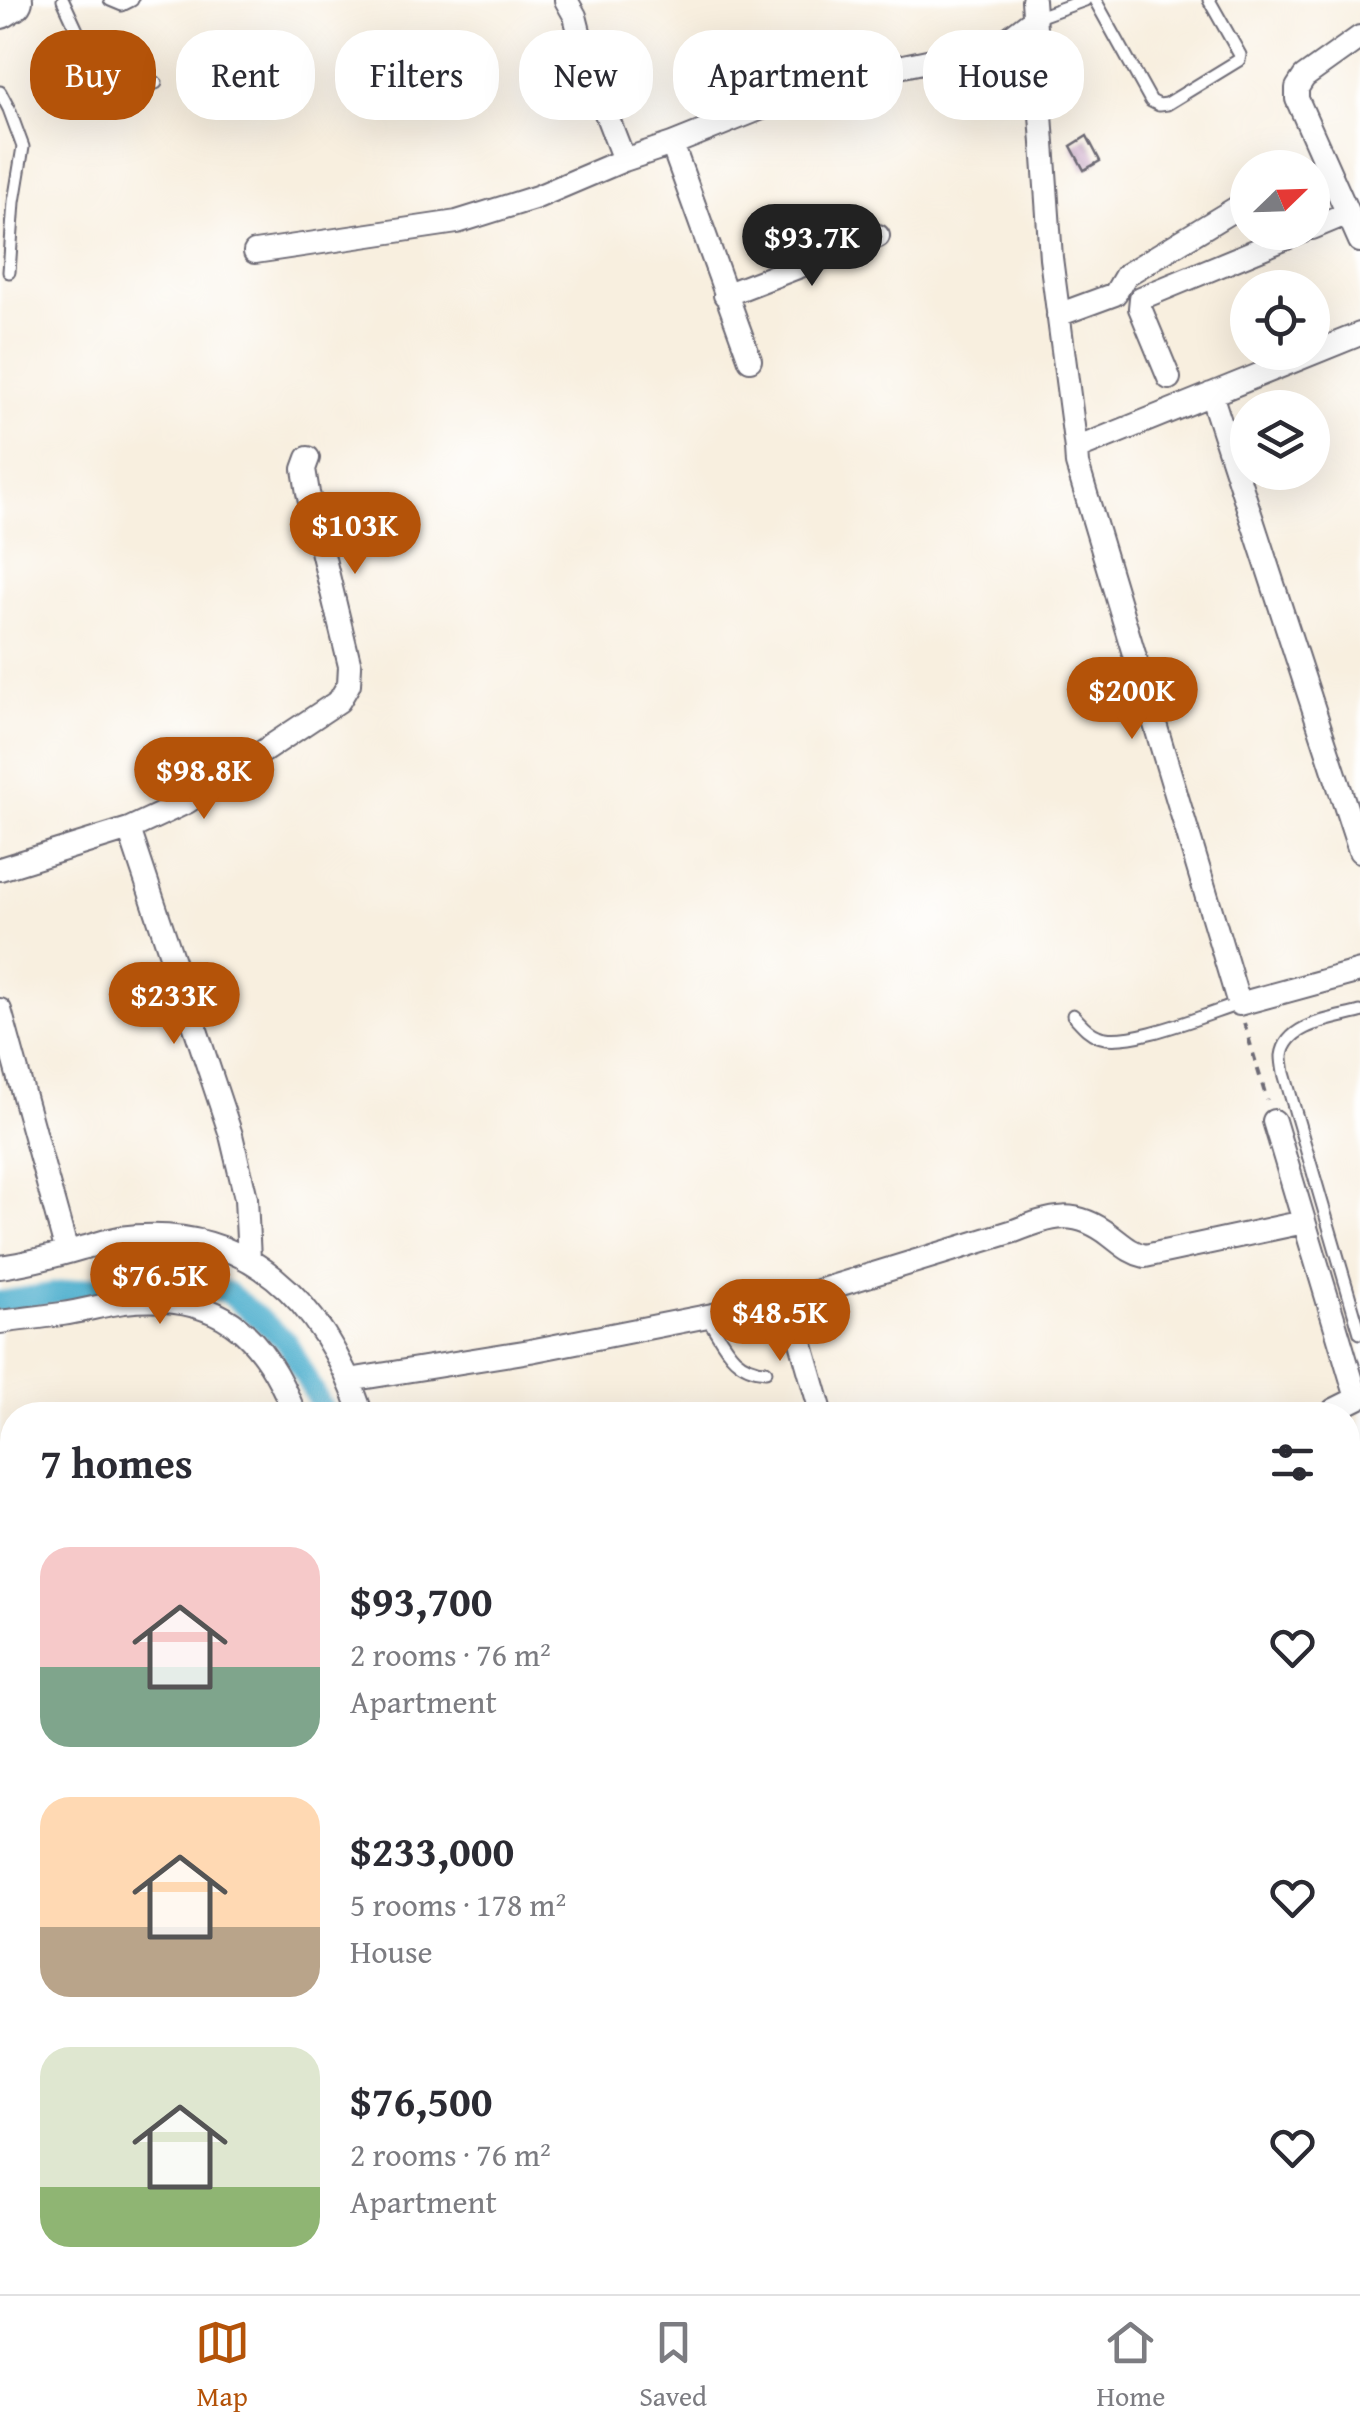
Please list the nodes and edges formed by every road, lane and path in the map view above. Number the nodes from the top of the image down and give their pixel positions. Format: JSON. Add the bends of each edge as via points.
{"nodes":[{"id":1,"x":11,"y":0,"type":"edge"},
{"id":2,"x":63,"y":0,"type":"edge"},
{"id":3,"x":110,"y":0,"type":"edge"},
{"id":4,"x":132,"y":0,"type":"edge"},
{"id":5,"x":566,"y":0,"type":"edge"},
{"id":6,"x":1085,"y":0,"type":"edge"},
{"id":7,"x":1095,"y":0,"type":"edge"},
{"id":8,"x":1209,"y":0,"type":"edge"},
{"id":9,"x":0,"y":7,"type":"edge"},
{"id":10,"x":1034,"y":9,"type":"edge"},
{"id":11,"x":77,"y":30,"type":"edge"},
{"id":12,"x":1360,"y":37,"type":"edge"},
{"id":13,"x":0,"y":92,"type":"edge"},
{"id":14,"x":672,"y":144,"type":"junction"},
{"id":15,"x":1310,"y":150,"type":"edge"},
{"id":16,"x":624,"y":160,"type":"junction"},
{"id":17,"x":1330,"y":187,"type":"edge"},
{"id":18,"x":1230,"y":213,"type":"edge"},
{"id":19,"x":1348,"y":213,"type":"junction"},
{"id":20,"x":1330,"y":220,"type":"edge"},
{"id":21,"x":878,"y":236,"type":"dead end"},
{"id":22,"x":1360,"y":241,"type":"edge"},
{"id":23,"x":1257,"y":250,"type":"edge"},
{"id":24,"x":256,"y":252,"type":"dead end"},
{"id":25,"x":10,"y":272,"type":"dead end"},
{"id":26,"x":1115,"y":294,"type":"junction"},
{"id":27,"x":726,"y":295,"type":"junction"},
{"id":28,"x":1141,"y":298,"type":"junction"},
{"id":29,"x":1058,"y":315,"type":"junction"},
{"id":30,"x":1360,"y":334,"type":"edge"},
{"id":31,"x":750,"y":360,"type":"dead end"},
{"id":32,"x":1169,"y":378,"type":"dead end"},
{"id":33,"x":1211,"y":394,"type":"junction"},
{"id":34,"x":1076,"y":450,"type":"junction"},
{"id":35,"x":308,"y":458,"type":"dead end"},
{"id":36,"x":129,"y":829,"type":"junction"},
{"id":37,"x":1360,"y":851,"type":"edge"},
{"id":38,"x":0,"y":869,"type":"edge"},
{"id":39,"x":1360,"y":971,"type":"edge"},
{"id":40,"x":1238,"y":1004,"type":"junction"},
{"id":41,"x":0,"y":1010,"type":"edge"},
{"id":42,"x":1360,"y":1012,"type":"edge"},
{"id":43,"x":1073,"y":1015,"type":"dead end"},
{"id":44,"x":1274,"y":1122,"type":"joint"},
{"id":45,"x":1304,"y":1222,"type":"junction"},
{"id":46,"x":67,"y":1252,"type":"junction"},
{"id":47,"x":248,"y":1260,"type":"junction"},
{"id":48,"x":0,"y":1267,"type":"edge"},
{"id":49,"x":790,"y":1300,"type":"junction"},
{"id":50,"x":706,"y":1316,"type":"junction"},
{"id":51,"x":0,"y":1322,"type":"edge"},
{"id":52,"x":1360,"y":1332,"type":"edge"},
{"id":53,"x":766,"y":1371,"type":"dead end"},
{"id":54,"x":349,"y":1380,"type":"junction"},
{"id":55,"x":1358,"y":1398,"type":"edge"},
{"id":56,"x":291,"y":1402,"type":"edge"},
{"id":57,"x":357,"y":1402,"type":"edge"},
{"id":58,"x":818,"y":1402,"type":"edge"}],
"edges":[{"from":1,"to":9,"type":"highway"},
{"from":2,"to":11,"type":"lane"},
{"from":3,"to":4,"type":"lane"},
{"from":5,"to":16,"type":"street"},
{"from":6,"to":10,"type":"lane"},
{"from":7,"to":8,"type":"lane","via":[[1159,105],[1239,60]]},
{"from":10,"to":14,"type":"street","via":[[1009,38],[990,48],[860,75]]},
{"from":10,"to":29,"type":"street"},
{"from":12,"to":15,"type":"street","via":[[1297,88]]},
{"from":13,"to":25,"type":"lane","via":[[23,147]]},
{"from":14,"to":16,"type":"street"},
{"from":14,"to":27,"type":"street"},
{"from":16,"to":24,"type":"street","via":[[457,222]]},
{"from":17,"to":19,"type":"street"},
{"from":18,"to":26,"type":"street","via":[[1126,274]]},
{"from":19,"to":20,"type":"street"},
{"from":19,"to":22,"type":"street"},
{"from":21,"to":27,"type":"street"},
{"from":23,"to":28,"type":"street"},
{"from":26,"to":28,"type":"street"},
{"from":26,"to":29,"type":"street"},
{"from":27,"to":31,"type":"street"},
{"from":28,"to":32,"type":"street"},
{"from":29,"to":34,"type":"street"},
{"from":30,"to":33,"type":"street"},
{"from":33,"to":34,"type":"street"},
{"from":33,"to":37,"type":"street"},
{"from":34,"to":40,"type":"street"},
{"from":35,"to":36,"type":"street","via":[[306,481],[349,684],[339,701],[188,802]]},
{"from":36,"to":38,"type":"street"},
{"from":36,"to":47,"type":"street","via":[[231,1135],[246,1198]]},
{"from":39,"to":40,"type":"street"},
{"from":40,"to":43,"type":"lane","via":[[1116,1040],[1100,1038]]},
{"from":40,"to":44,"type":"path"},
{"from":41,"to":46,"type":"street"},
{"from":42,"to":52,"type":"lane","via":[[1308,1026],[1282,1056]]},
{"from":44,"to":45,"type":"street"},
{"from":45,"to":49,"type":"street","via":[[1146,1256],[1096,1224],[1074,1216],[1048,1218]]},
{"from":45,"to":55,"type":"street"},
{"from":46,"to":47,"type":"street","via":[[118,1238],[166,1236],[217,1245]]},
{"from":46,"to":48,"type":"street"},
{"from":47,"to":54,"type":"street","via":[[274,1275],[311,1313]]},
{"from":49,"to":50,"type":"street"},
{"from":49,"to":58,"type":"street"},
{"from":50,"to":53,"type":"lane","via":[[737,1363]]},
{"from":50,"to":54,"type":"street"},
{"from":51,"to":56,"type":"street","via":[[123,1302],[167,1300],[206,1308],[238,1326],[264,1354]]},
{"from":54,"to":57,"type":"street"}]}
